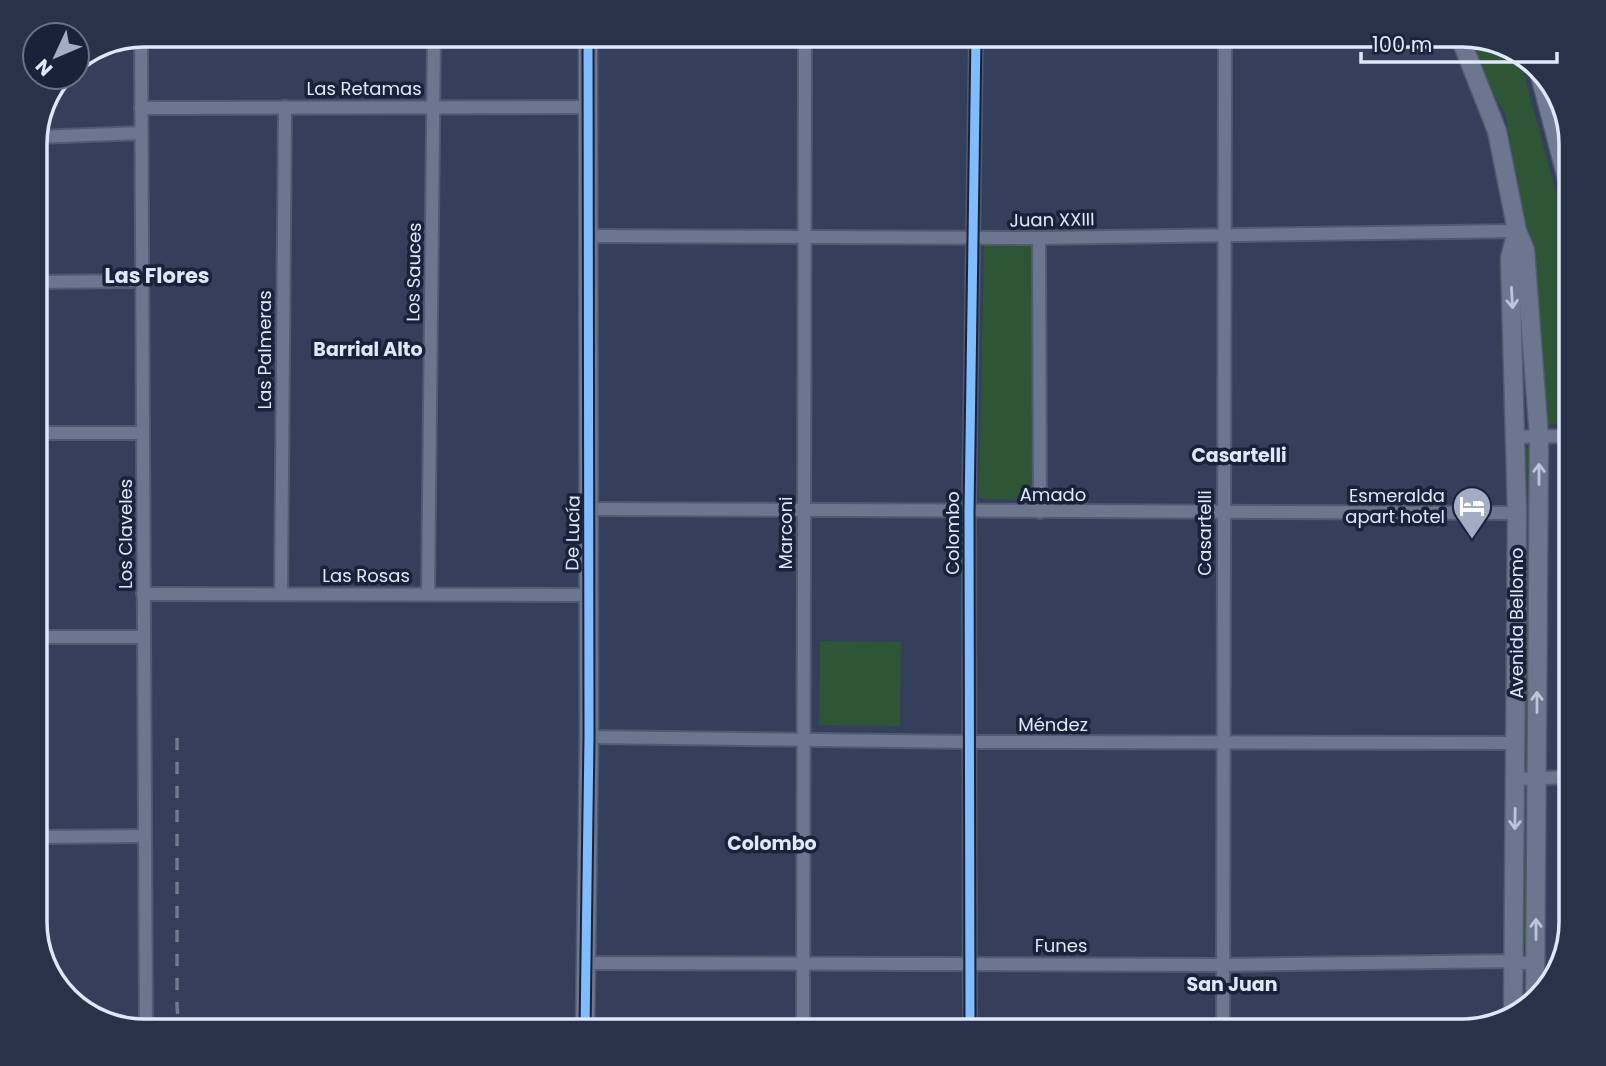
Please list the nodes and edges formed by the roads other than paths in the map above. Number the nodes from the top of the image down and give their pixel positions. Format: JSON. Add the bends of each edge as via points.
{"nodes":[{"id":1,"x":141,"y":47,"type":"edge"},
{"id":2,"x":434,"y":47,"type":"edge"},
{"id":3,"x":588,"y":47,"type":"edge"},
{"id":4,"x":805,"y":47,"type":"edge"},
{"id":5,"x":976,"y":47,"type":"edge"},
{"id":6,"x":1225,"y":47,"type":"edge"},
{"id":7,"x":1464,"y":47,"type":"edge"},
{"id":8,"x":1550,"y":105,"type":"edge"},
{"id":9,"x":433,"y":106,"type":"junction"},
{"id":10,"x":285,"y":107,"type":"junction"},
{"id":11,"x":588,"y":107,"type":"junction"},
{"id":12,"x":141,"y":108,"type":"junction"},
{"id":13,"x":141,"y":133,"type":"junction"},
{"id":14,"x":1558,"y":135,"type":"edge"},
{"id":15,"x":47,"y":137,"type":"edge"},
{"id":16,"x":1517,"y":231,"type":"junction"},
{"id":17,"x":1224,"y":234,"type":"junction"},
{"id":18,"x":587,"y":236,"type":"junction"},
{"id":19,"x":805,"y":237,"type":"junction"},
{"id":20,"x":972,"y":238,"type":"junction"},
{"id":21,"x":1039,"y":238,"type":"junction"},
{"id":22,"x":142,"y":281,"type":"junction"},
{"id":23,"x":47,"y":282,"type":"edge"},
{"id":24,"x":47,"y":433,"type":"edge"},
{"id":25,"x":142,"y":433,"type":"junction"},
{"id":26,"x":1559,"y":436,"type":"edge"},
{"id":27,"x":1516,"y":437,"type":"junction"},
{"id":28,"x":1539,"y":437,"type":"junction"},
{"id":29,"x":589,"y":509,"type":"junction"},
{"id":30,"x":804,"y":511,"type":"junction"},
{"id":31,"x":969,"y":512,"type":"junction"},
{"id":32,"x":1040,"y":512,"type":"junction"},
{"id":33,"x":1222,"y":512,"type":"junction"},
{"id":34,"x":1517,"y":513,"type":"junction"},
{"id":35,"x":143,"y":594,"type":"junction"},
{"id":36,"x":281,"y":594,"type":"junction"},
{"id":37,"x":428,"y":594,"type":"junction"},
{"id":38,"x":588,"y":595,"type":"junction"},
{"id":39,"x":1517,"y":611,"type":"junction"},
{"id":40,"x":1538,"y":612,"type":"junction"},
{"id":41,"x":47,"y":637,"type":"edge"},
{"id":42,"x":144,"y":637,"type":"junction"},
{"id":43,"x":589,"y":737,"type":"junction"},
{"id":44,"x":804,"y":739,"type":"junction"},
{"id":45,"x":968,"y":742,"type":"junction"},
{"id":46,"x":1223,"y":743,"type":"junction"},
{"id":47,"x":1517,"y":743,"type":"junction"},
{"id":48,"x":1559,"y":778,"type":"edge"},
{"id":49,"x":1515,"y":779,"type":"junction"},
{"id":50,"x":1537,"y":780,"type":"junction"},
{"id":51,"x":145,"y":836,"type":"junction"},
{"id":52,"x":47,"y":837,"type":"edge"},
{"id":53,"x":1513,"y":961,"type":"junction"},
{"id":54,"x":584,"y":963,"type":"junction"},
{"id":55,"x":803,"y":963,"type":"junction"},
{"id":56,"x":970,"y":963,"type":"junction"},
{"id":57,"x":1224,"y":965,"type":"junction"},
{"id":58,"x":1536,"y":965,"type":"junction"},
{"id":59,"x":1535,"y":985,"type":"edge"},
{"id":60,"x":1513,"y":1004,"type":"edge"},
{"id":61,"x":146,"y":1019,"type":"edge"},
{"id":62,"x":585,"y":1019,"type":"edge"},
{"id":63,"x":803,"y":1019,"type":"edge"},
{"id":64,"x":970,"y":1019,"type":"edge"},
{"id":65,"x":1223,"y":1019,"type":"edge"}],
"edges":[{"from":1,"to":12,"type":"street","name":"Los Claveles"},
{"from":2,"to":9,"type":"street","name":"Los Sauces"},
{"from":3,"to":11,"type":"street","name":"De Lucía"},
{"from":4,"to":19,"type":"street","name":"Marconi"},
{"from":5,"to":20,"type":"street","name":"Colombo"},
{"from":6,"to":17,"type":"street","name":"Casartelli"},
{"from":7,"to":16,"type":"street","name":"Avenida Bellomo","via":[[1497,131]]},
{"from":8,"to":14,"type":"highway"},
{"from":9,"to":10,"type":"street","name":"Las Retamas"},
{"from":9,"to":11,"type":"street","name":"Las Retamas"},
{"from":9,"to":37,"type":"street","name":"Los Sauces"},
{"from":10,"to":12,"type":"street","name":"Las Retamas"},
{"from":10,"to":36,"type":"street","name":"Las Palmeras"},
{"from":11,"to":18,"type":"street","name":"De Lucía"},
{"from":12,"to":13,"type":"street","name":"Los Claveles"},
{"from":13,"to":15,"type":"street"},
{"from":13,"to":22,"type":"street","name":"Los Claveles"},
{"from":16,"to":17,"type":"street","name":"Juan XXIII"},
{"from":16,"to":27,"type":"street","name":"Avenida Bellomo","one_way":true,"via":[[1510,258]]},
{"from":16,"to":28,"type":"street","name":"Avenida Bellomo","via":[[1525,250]]},
{"from":17,"to":21,"type":"street","name":"Juan XXIII"},
{"from":17,"to":33,"type":"street","name":"Casartelli"},
{"from":18,"to":19,"type":"street","name":"Juan XXIII"},
{"from":18,"to":29,"type":"street","name":"De Lucía"},
{"from":19,"to":20,"type":"street","name":"Juan XXIII"},
{"from":19,"to":30,"type":"street","name":"Marconi"},
{"from":20,"to":21,"type":"street","name":"Juan XXIII"},
{"from":20,"to":31,"type":"street","name":"Colombo"},
{"from":21,"to":32,"type":"street"},
{"from":22,"to":23,"type":"street"},
{"from":22,"to":25,"type":"street","name":"Los Claveles"},
{"from":24,"to":25,"type":"street"},
{"from":25,"to":35,"type":"street","name":"Los Claveles"},
{"from":26,"to":28,"type":"street"},
{"from":27,"to":28,"type":"street"},
{"from":27,"to":34,"type":"street","name":"Avenida Bellomo"},
{"from":40,"to":28,"type":"street","name":"Avenida Bellomo","one_way":true},
{"from":29,"to":30,"type":"street","name":"Amado"},
{"from":29,"to":38,"type":"street","name":"De Lucía"},
{"from":30,"to":31,"type":"street","name":"Amado"},
{"from":30,"to":44,"type":"street","name":"Marconi"},
{"from":31,"to":32,"type":"street","name":"Amado"},
{"from":31,"to":45,"type":"street","name":"Colombo"},
{"from":32,"to":33,"type":"street","name":"Amado"},
{"from":33,"to":34,"type":"street","name":"Amado"},
{"from":33,"to":46,"type":"street","name":"Casartelli"},
{"from":34,"to":39,"type":"street","name":"Avenida Bellomo"},
{"from":35,"to":36,"type":"street","name":"Las Rosas"},
{"from":35,"to":42,"type":"street","name":"Los Claveles"},
{"from":36,"to":37,"type":"street","name":"Las Rosas"},
{"from":37,"to":38,"type":"street","name":"Las Rosas"},
{"from":38,"to":43,"type":"street","name":"De Lucía"},
{"from":39,"to":40,"type":"street"},
{"from":39,"to":47,"type":"street","name":"Avenida Bellomo"},
{"from":50,"to":40,"type":"street","name":"Avenida Bellomo","one_way":true},
{"from":41,"to":42,"type":"street"},
{"from":42,"to":51,"type":"street","name":"Los Claveles"},
{"from":43,"to":44,"type":"street","name":"Méndez"},
{"from":43,"to":54,"type":"street","name":"De Lucía"},
{"from":44,"to":45,"type":"street","name":"Méndez"},
{"from":44,"to":55,"type":"street","name":"Marconi"},
{"from":45,"to":46,"type":"street","name":"Méndez"},
{"from":45,"to":56,"type":"street","name":"Colombo"},
{"from":46,"to":47,"type":"street","name":"Méndez"},
{"from":46,"to":57,"type":"street","name":"Casartelli"},
{"from":47,"to":49,"type":"street","name":"Avenida Bellomo"},
{"from":48,"to":50,"type":"street"},
{"from":49,"to":50,"type":"street"},
{"from":49,"to":53,"type":"street","name":"Avenida Bellomo","one_way":true},
{"from":58,"to":50,"type":"street","name":"Avenida Bellomo","one_way":true},
{"from":51,"to":52,"type":"street"},
{"from":51,"to":61,"type":"street","name":"Los Claveles"},
{"from":53,"to":57,"type":"street","name":"Funes"},
{"from":53,"to":58,"type":"street","name":"Funes"},
{"from":53,"to":60,"type":"street","name":"Avenida Bellomo"},
{"from":54,"to":55,"type":"street","name":"Funes"},
{"from":54,"to":62,"type":"street","name":"De Lucía"},
{"from":55,"to":56,"type":"street","name":"Funes"},
{"from":55,"to":63,"type":"street","name":"Marconi"},
{"from":56,"to":57,"type":"street","name":"Funes"},
{"from":56,"to":64,"type":"street","name":"Colombo"},
{"from":57,"to":65,"type":"street","name":"Casartelli"},
{"from":58,"to":59,"type":"street","name":"Avenida Bellomo"}]}
